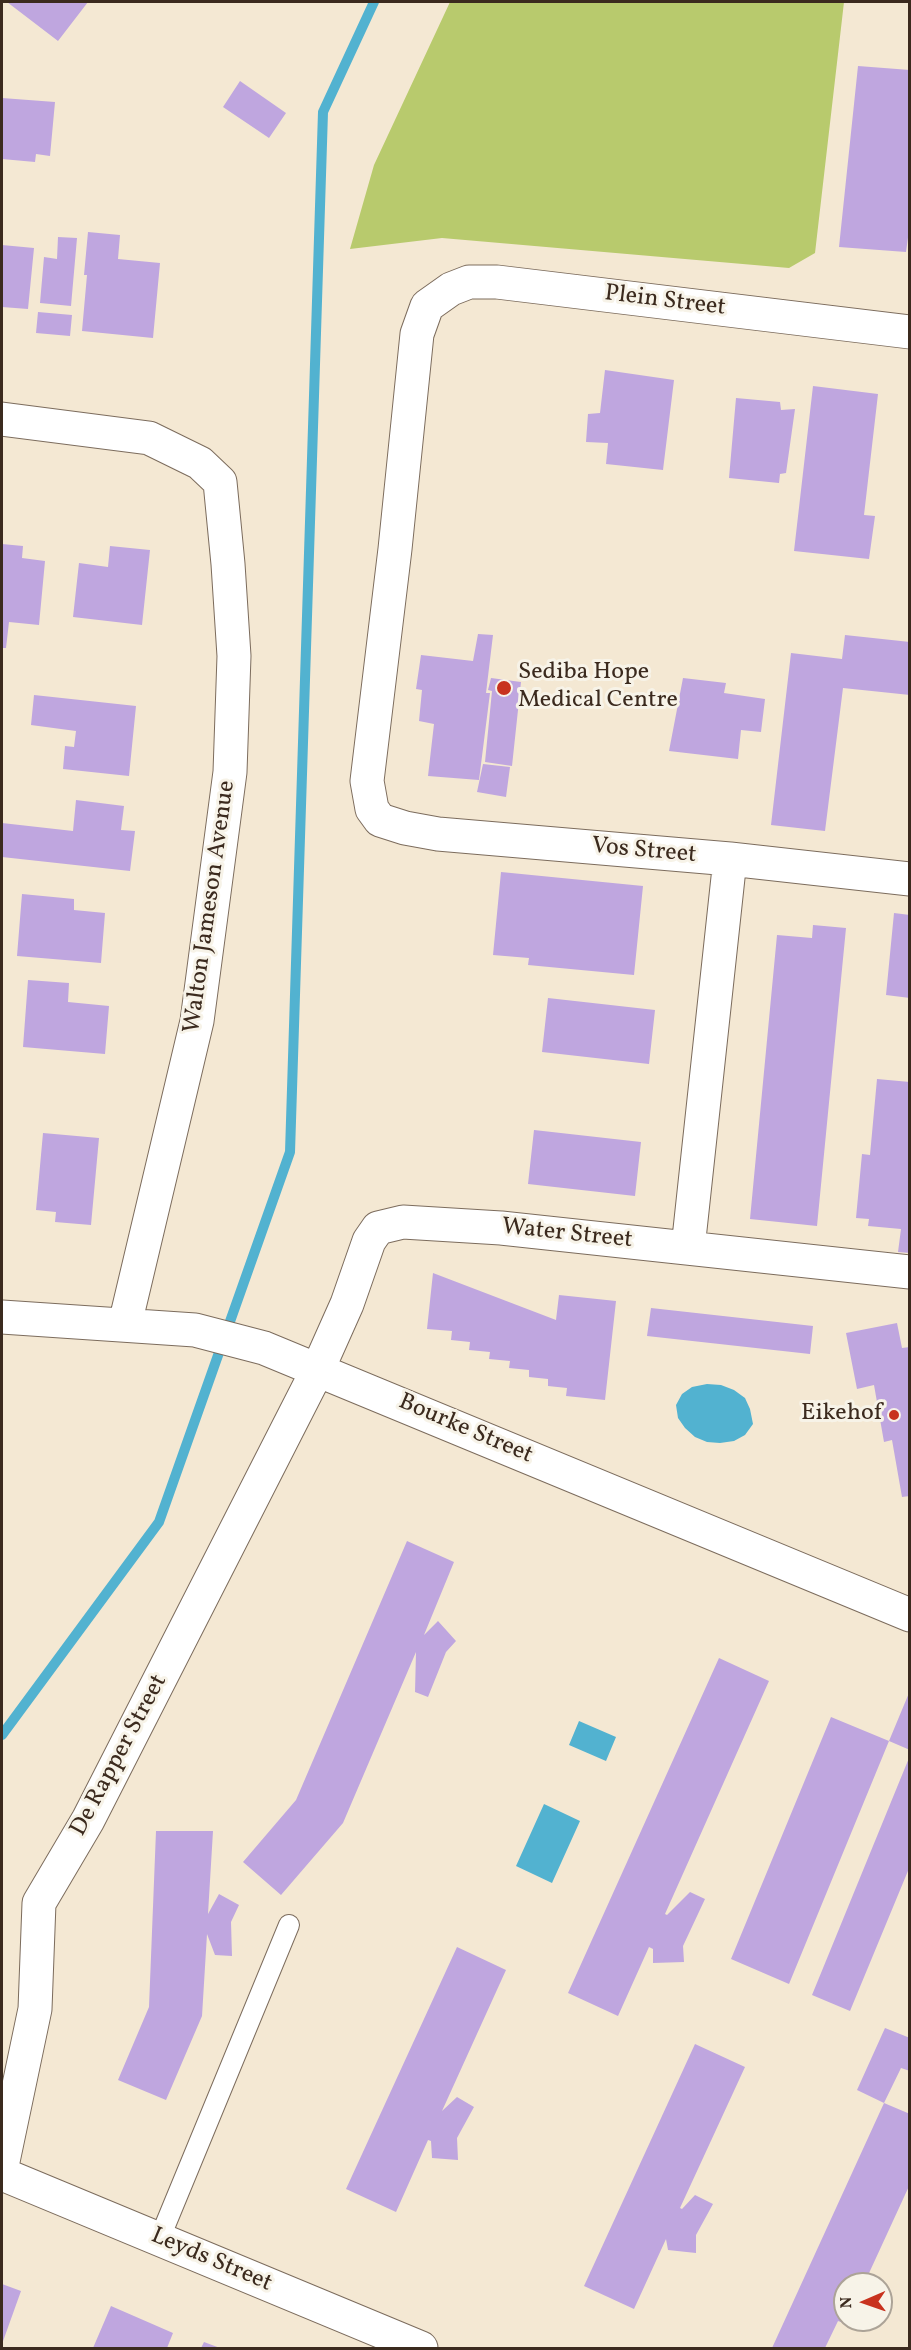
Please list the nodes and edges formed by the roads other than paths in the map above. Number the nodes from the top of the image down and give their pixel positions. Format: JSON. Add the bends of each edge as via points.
{"nodes":[{"id":1,"x":909,"y":332,"type":"edge"},
{"id":2,"x":2,"y":419,"type":"edge"},
{"id":3,"x":380,"y":820,"type":"joint"},
{"id":4,"x":730,"y":859,"type":"junction"},
{"id":5,"x":909,"y":879,"type":"edge"},
{"id":6,"x":688,"y":1248,"type":"junction"},
{"id":7,"x":909,"y":1272,"type":"edge"},
{"id":8,"x":2,"y":1317,"type":"edge"},
{"id":9,"x":125,"y":1324,"type":"junction"},
{"id":10,"x":318,"y":1369,"type":"junction"},
{"id":11,"x":909,"y":1615,"type":"edge"},
{"id":12,"x":289,"y":1924,"type":"dead end"},
{"id":13,"x":2,"y":2166,"type":"edge"},
{"id":14,"x":2,"y":2174,"type":"edge"},
{"id":15,"x":159,"y":2240,"type":"junction"},
{"id":16,"x":421,"y":2349,"type":"edge"}],
"edges":[{"from":1,"to":3,"type":"street","name":"Plein Street","via":[[497,282],[469,282],[427,306],[417,334],[367,781],[372,809]]},
{"from":2,"to":9,"type":"street","name":"Walton Jameson Avenue","via":[[149,438],[200,464],[220,482],[234,656],[230,772],[197,1021]]},
{"from":3,"to":4,"type":"street","name":"Vos Street","via":[[438,834]]},
{"from":4,"to":5,"type":"street","name":"Vos Street"},
{"from":4,"to":6,"type":"street"},
{"from":6,"to":7,"type":"street","name":"Water Street"},
{"from":6,"to":10,"type":"street","name":"Water Street","via":[[403,1222],[378,1228],[369,1241]]},
{"from":8,"to":9,"type":"street","name":"Bourke Street"},
{"from":9,"to":10,"type":"street","name":"Bourke Street","via":[[195,1330],[264,1348]]},
{"from":10,"to":11,"type":"street","name":"Bourke Street"},
{"from":10,"to":13,"type":"street","name":"De Rapper Street","via":[[88,1820],[39,1903],[35,2009]]},
{"from":12,"to":15,"type":"lane"},
{"from":14,"to":15,"type":"street","name":"Leyds Street"},
{"from":15,"to":16,"type":"street","name":"Leyds Street"}]}
